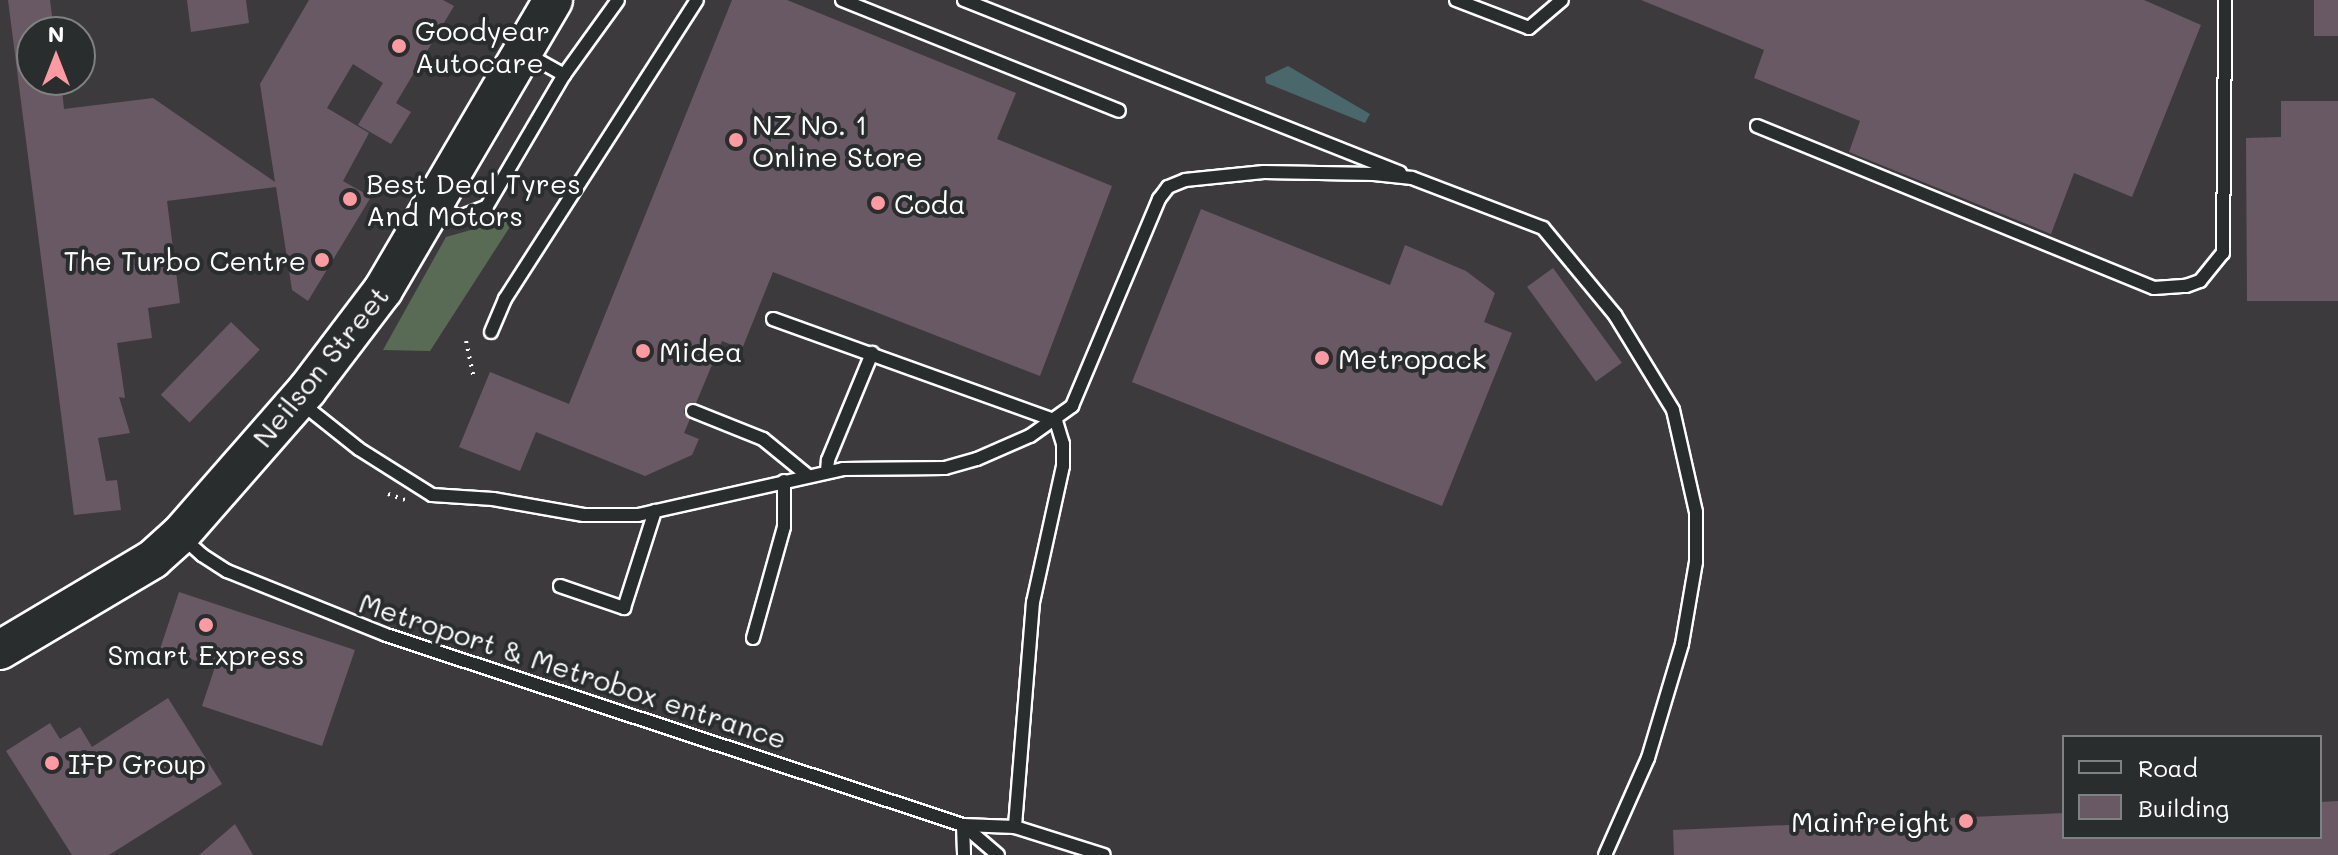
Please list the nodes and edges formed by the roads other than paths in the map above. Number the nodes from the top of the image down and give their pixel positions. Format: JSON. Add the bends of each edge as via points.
{"nodes":[{"id":1,"x":553,"y":0,"type":"edge"},
{"id":2,"x":618,"y":0,"type":"edge"},
{"id":3,"x":697,"y":0,"type":"edge"},
{"id":4,"x":842,"y":0,"type":"edge"},
{"id":5,"x":964,"y":0,"type":"edge"},
{"id":6,"x":1456,"y":0,"type":"edge"},
{"id":7,"x":1562,"y":0,"type":"edge"},
{"id":8,"x":2225,"y":0,"type":"edge"},
{"id":9,"x":523,"y":52,"type":"junction"},
{"id":10,"x":564,"y":75,"type":"junction"},
{"id":11,"x":1119,"y":111,"type":"dead end"},
{"id":12,"x":1757,"y":126,"type":"dead end"},
{"id":13,"x":1420,"y":181,"type":"junction"},
{"id":14,"x":435,"y":203,"type":"junction"},
{"id":15,"x":773,"y":319,"type":"dead end"},
{"id":16,"x":491,"y":332,"type":"dead end"},
{"id":17,"x":872,"y":353,"type":"junction"},
{"id":18,"x":298,"y":400,"type":"junction"},
{"id":19,"x":693,"y":411,"type":"dead end"},
{"id":20,"x":1056,"y":421,"type":"junction"},
{"id":21,"x":827,"y":471,"type":"junction"},
{"id":22,"x":807,"y":475,"type":"junction"},
{"id":23,"x":784,"y":481,"type":"junction"},
{"id":24,"x":655,"y":511,"type":"junction"},
{"id":25,"x":180,"y":535,"type":"junction"},
{"id":26,"x":560,"y":586,"type":"dead end"},
{"id":27,"x":753,"y":638,"type":"dead end"},
{"id":28,"x":0,"y":650,"type":"edge"},
{"id":29,"x":963,"y":825,"type":"junction"},
{"id":30,"x":1015,"y":827,"type":"junction"},
{"id":31,"x":964,"y":855,"type":"edge"},
{"id":32,"x":998,"y":855,"type":"edge"},
{"id":33,"x":1104,"y":855,"type":"edge"},
{"id":34,"x":1605,"y":855,"type":"edge"}],
"edges":[{"from":1,"to":9,"type":"main road","name":"Neilson Street"},
{"from":2,"to":10,"type":"lane"},
{"from":3,"to":16,"type":"lane","via":[[505,299]]},
{"from":4,"to":11,"type":"lane"},
{"from":5,"to":13,"type":"lane"},
{"from":6,"to":7,"type":"lane","via":[[1529,28]]},
{"from":8,"to":12,"type":"lane","via":[[2223,253],[2200,281],[2186,286],[2154,288]]},
{"from":9,"to":10,"type":"lane"},
{"from":9,"to":14,"type":"main road","name":"Neilson Street"},
{"from":10,"to":14,"type":"lane","via":[[487,206],[459,217]]},
{"from":13,"to":20,"type":"lane","via":[[1374,174],[1264,172],[1185,180],[1168,187],[1081,393]]},
{"from":13,"to":34,"type":"lane","via":[[1547,232],[1615,315],[1673,410],[1688,464],[1696,512],[1696,562],[1682,644],[1648,758]]},
{"from":14,"to":18,"type":"main road","name":"Neilson Street","via":[[383,290]]},
{"from":15,"to":17,"type":"lane"},
{"from":17,"to":20,"type":"lane"},
{"from":17,"to":21,"type":"lane"},
{"from":18,"to":24,"type":"lane","via":[[359,449],[432,495],[584,515]]},
{"from":18,"to":25,"type":"main road","name":"Neilson Street"},
{"from":19,"to":22,"type":"lane","via":[[763,439]]},
{"from":20,"to":21,"type":"lane","via":[[1000,450],[945,468]]},
{"from":20,"to":30,"type":"lane","via":[[1063,466],[1033,602]]},
{"from":21,"to":22,"type":"lane"},
{"from":22,"to":23,"type":"lane"},
{"from":23,"to":24,"type":"lane"},
{"from":23,"to":27,"type":"lane","via":[[784,527]]},
{"from":24,"to":26,"type":"lane","via":[[624,608]]},
{"from":25,"to":28,"type":"main road","name":"Neilson Street","via":[[128,575]]},
{"from":25,"to":29,"type":"lane","name":"Metroport & Metrobox entrance","via":[[227,571],[386,635]]},
{"from":29,"to":30,"type":"lane"},
{"from":29,"to":31,"type":"lane"},
{"from":29,"to":32,"type":"lane"},
{"from":30,"to":33,"type":"lane"}]}
